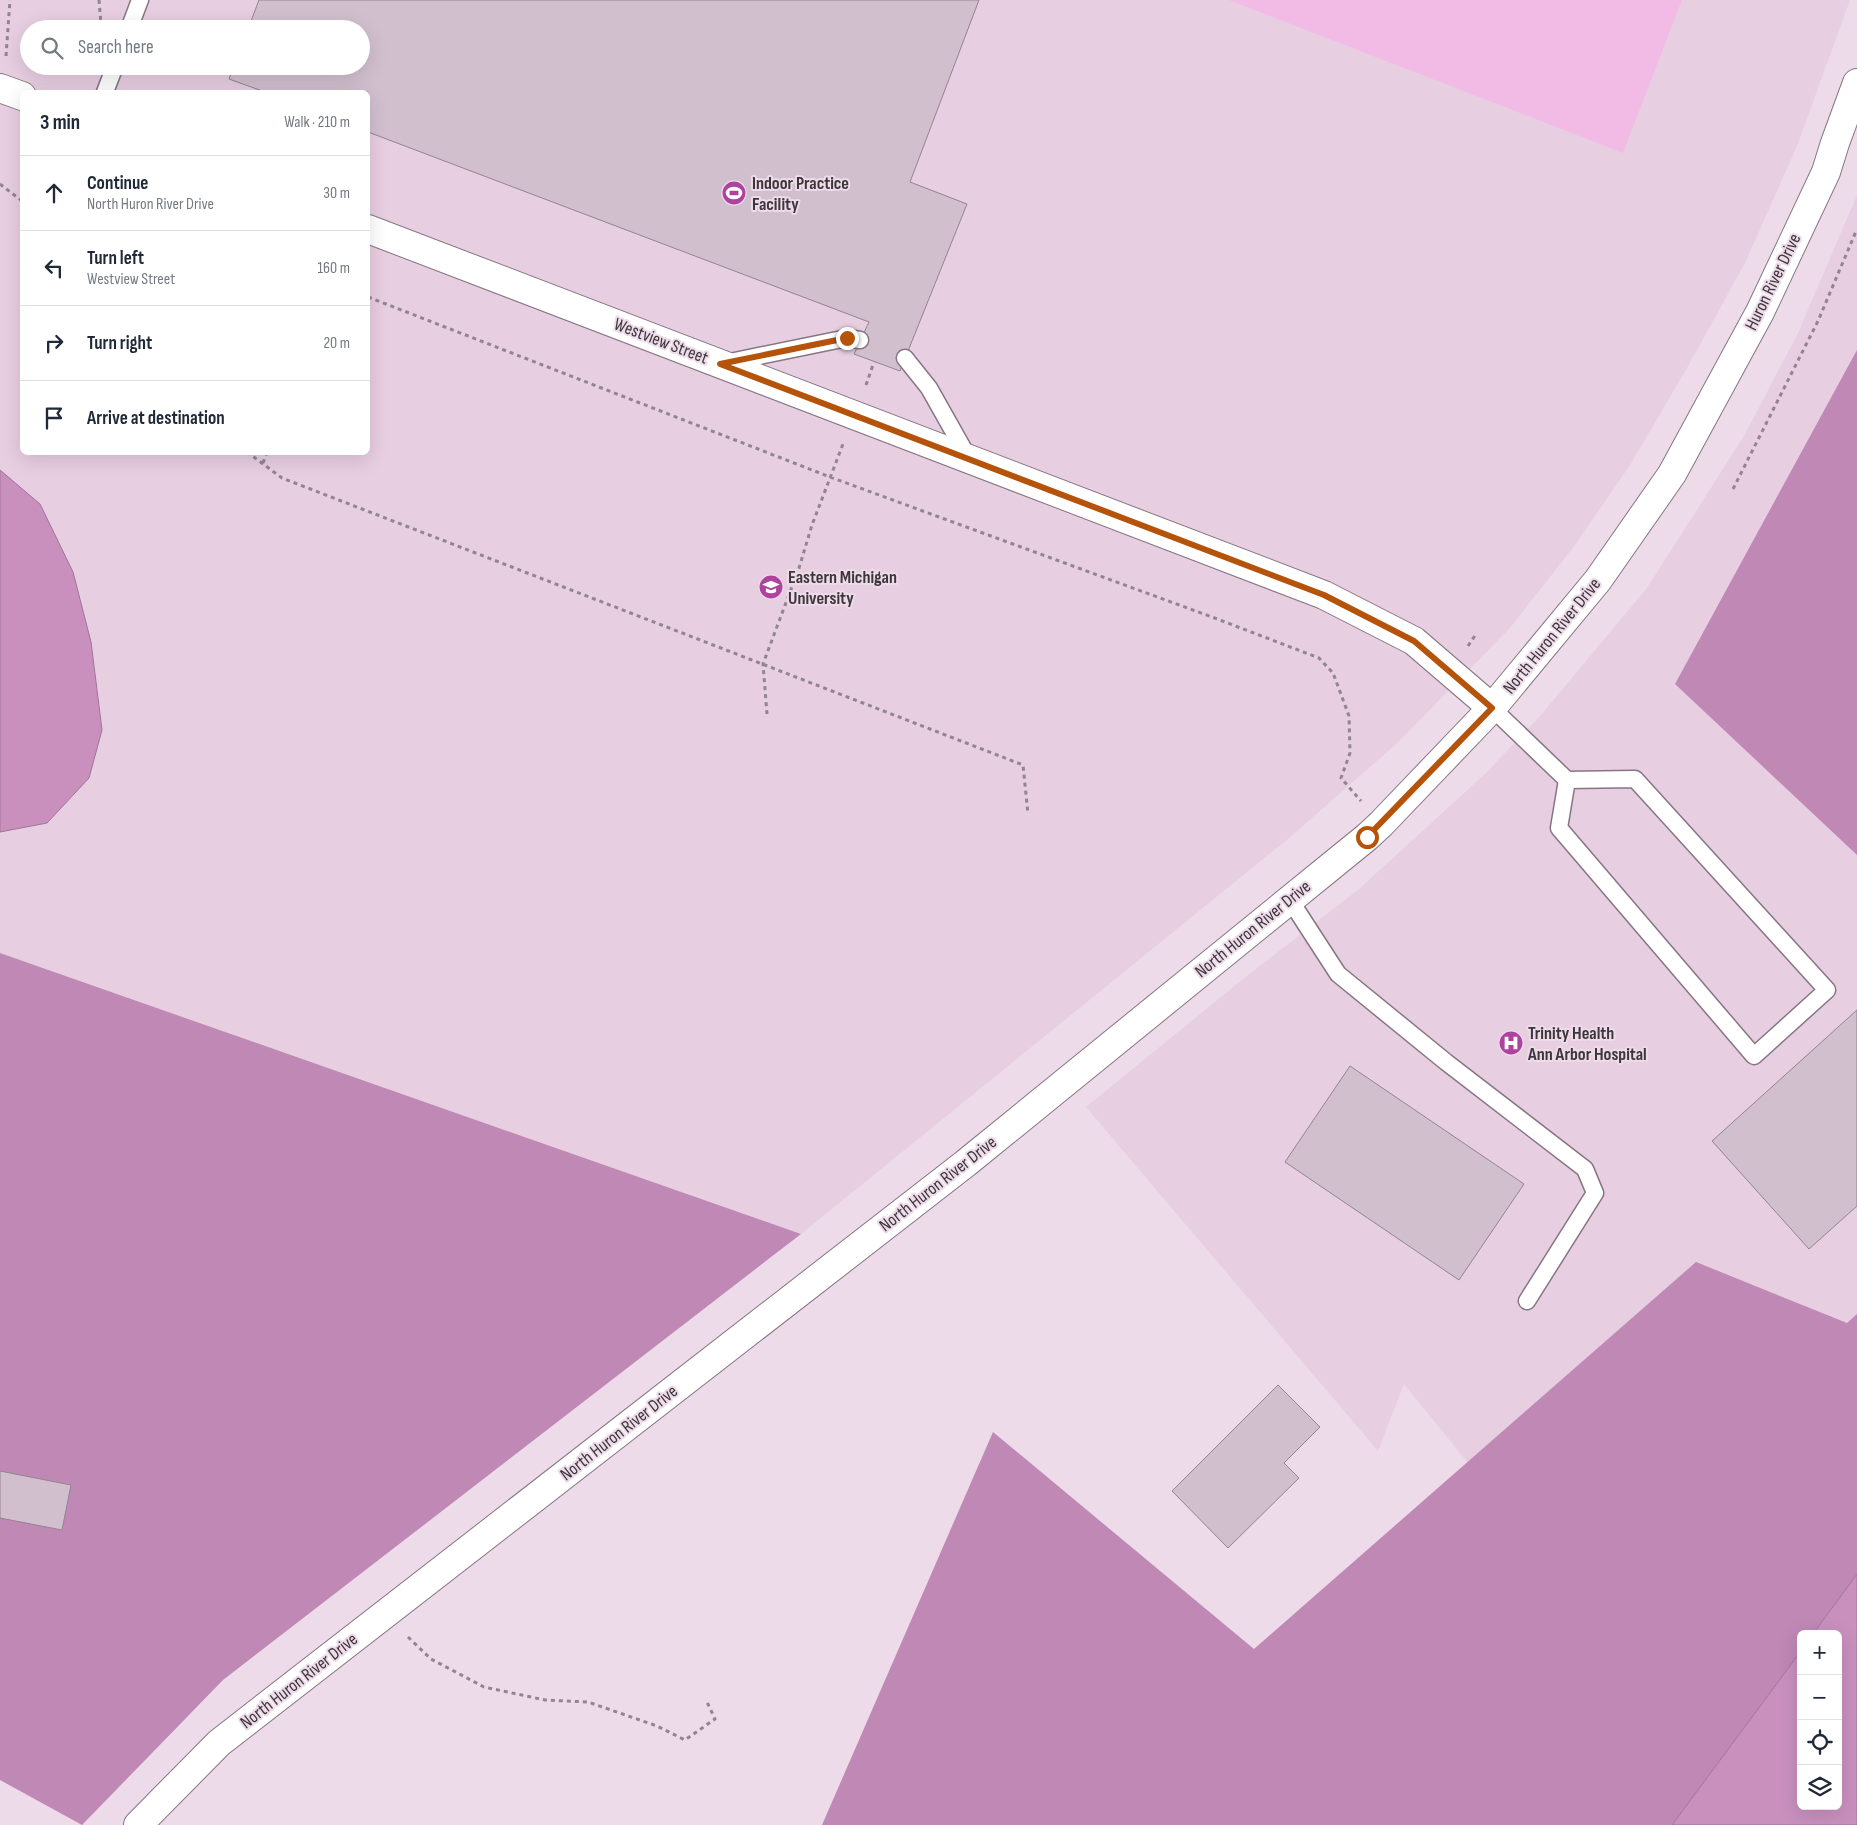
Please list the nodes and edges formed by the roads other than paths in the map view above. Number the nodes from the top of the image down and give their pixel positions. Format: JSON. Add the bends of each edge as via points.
{"nodes":[{"id":1,"x":140,"y":0,"type":"edge"},
{"id":2,"x":132,"y":20,"type":"edge"},
{"id":3,"x":112,"y":75,"type":"edge"},
{"id":4,"x":1857,"y":83,"type":"edge"},
{"id":5,"x":106,"y":90,"type":"edge"},
{"id":6,"x":370,"y":230,"type":"edge"},
{"id":7,"x":860,"y":340,"type":"dead end"},
{"id":8,"x":905,"y":358,"type":"dead end"},
{"id":9,"x":720,"y":364,"type":"junction"},
{"id":10,"x":969,"y":459,"type":"junction"},
{"id":11,"x":1672,"y":474,"type":"joint"},
{"id":12,"x":1492,"y":708,"type":"junction"},
{"id":13,"x":1568,"y":780,"type":"junction"},
{"id":14,"x":1290,"y":900,"type":"junction"},
{"id":15,"x":1527,"y":1301,"type":"dead end"},
{"id":16,"x":138,"y":1825,"type":"edge"}],
"edges":[{"from":1,"to":2,"type":"lane"},
{"from":3,"to":5,"type":"lane"},
{"from":4,"to":11,"type":"main road","name":"Huron River Drive","via":[[1826,172],[1760,312]]},
{"from":6,"to":9,"type":"main road","name":"Westview Street"},
{"from":7,"to":9,"type":"lane","via":[[847,338]]},
{"from":8,"to":10,"type":"lane","via":[[929,388]]},
{"from":9,"to":10,"type":"main road","name":"Westview Street"},
{"from":10,"to":12,"type":"main road","name":"Westview Street","via":[[1324,595],[1414,641]]},
{"from":11,"to":12,"type":"main road","name":"North Huron River Drive","via":[[1598,580]]},
{"from":12,"to":13,"type":"lane"},
{"from":12,"to":14,"type":"main road","name":"North Huron River Drive","via":[[1381,824]]},
{"from":13,"to":13,"type":"lane","via":[[1635,779],[1827,990],[1754,1056],[1559,828]]},
{"from":14,"to":15,"type":"lane","via":[[1338,974],[1585,1169],[1595,1193]]},
{"from":14,"to":16,"type":"main road","name":"North Huron River Drive","via":[[966,1163],[219,1743]]}]}
